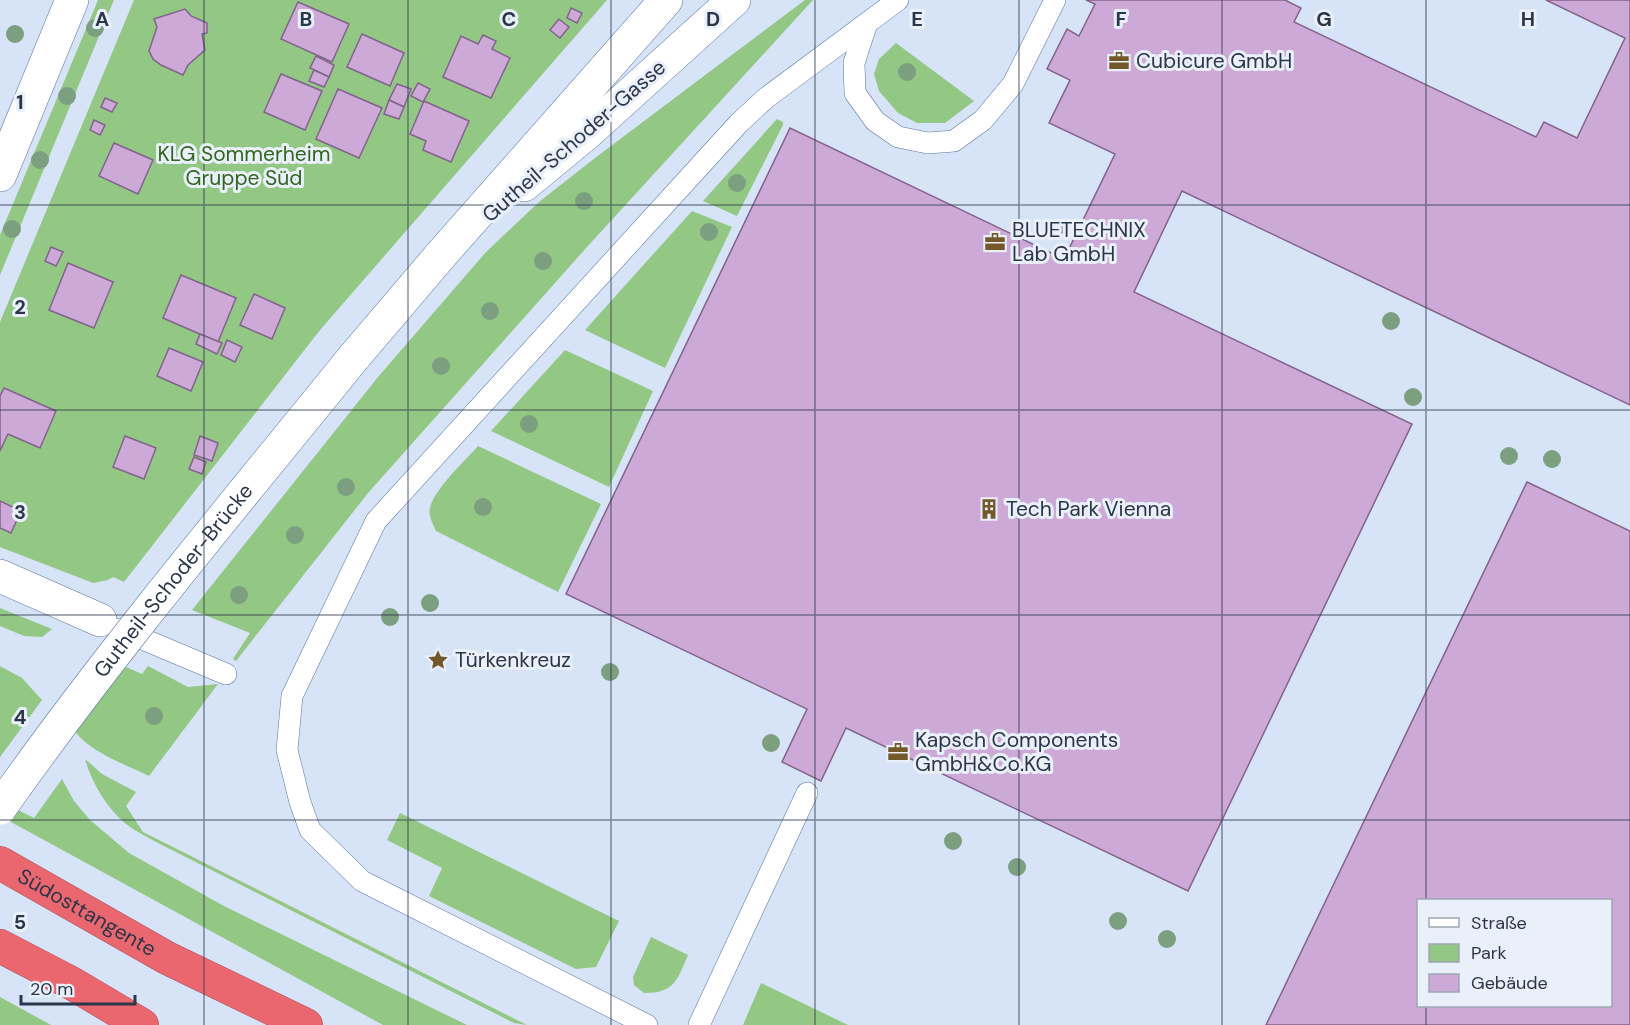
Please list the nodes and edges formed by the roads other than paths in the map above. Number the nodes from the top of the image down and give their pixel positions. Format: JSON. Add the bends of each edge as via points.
{"nodes":[{"id":1,"x":72,"y":0,"type":"edge"},
{"id":2,"x":666,"y":0,"type":"edge"},
{"id":3,"x":734,"y":0,"type":"edge"},
{"id":4,"x":898,"y":0,"type":"edge"},
{"id":5,"x":1055,"y":0,"type":"edge"},
{"id":6,"x":714,"y":12,"type":"edge"},
{"id":7,"x":866,"y":26,"type":"junction"},
{"id":8,"x":0,"y":175,"type":"edge"},
{"id":9,"x":440,"y":256,"type":"junction"},
{"id":10,"x":354,"y":357,"type":"joint"},
{"id":11,"x":0,"y":576,"type":"edge"},
{"id":12,"x":100,"y":620,"type":"joint"},
{"id":13,"x":226,"y":674,"type":"dead end"},
{"id":14,"x":807,"y":793,"type":"dead end"},
{"id":15,"x":0,"y":808,"type":"edge"},
{"id":16,"x":0,"y":863,"type":"edge"},
{"id":17,"x":0,"y":946,"type":"edge"},
{"id":18,"x":167,"y":958,"type":"junction"},
{"id":19,"x":142,"y":1025,"type":"edge"},
{"id":20,"x":268,"y":1025,"type":"edge"},
{"id":21,"x":306,"y":1025,"type":"edge"},
{"id":22,"x":647,"y":1025,"type":"edge"},
{"id":23,"x":699,"y":1025,"type":"edge"}],
"edges":[{"from":1,"to":8,"type":"street"},
{"from":2,"to":9,"type":"street","name":"Gutheil-Schoder-Gasse"},
{"from":3,"to":6,"type":"street","name":"Gutheil-Schoder-Gasse"},
{"from":4,"to":7,"type":"lane"},
{"from":5,"to":7,"type":"lane","via":[[1013,84],[983,120],[954,141],[928,143],[898,137],[875,121],[855,93],[854,63]]},
{"from":6,"to":9,"type":"street","name":"Gutheil-Schoder-Gasse","via":[[586,133]]},
{"from":7,"to":22,"type":"lane","via":[[766,98],[739,123],[376,521],[292,696],[287,750],[310,830],[362,881]]},
{"from":9,"to":10,"type":"street","name":"Gutheil-Schoder-Gasse"},
{"from":10,"to":15,"type":"street","name":"Gutheil-Schoder-Brücke","bridge":true,"via":[[153,604]]},
{"from":11,"to":12,"type":"street"},
{"from":12,"to":13,"type":"lane"},
{"from":14,"to":23,"type":"lane"},
{"from":16,"to":18,"type":"highway","name":"Südosttangente"},
{"from":17,"to":19,"type":"highway"},
{"from":18,"to":20,"type":"highway"},
{"from":18,"to":21,"type":"highway","name":"Südosttangente"}]}
